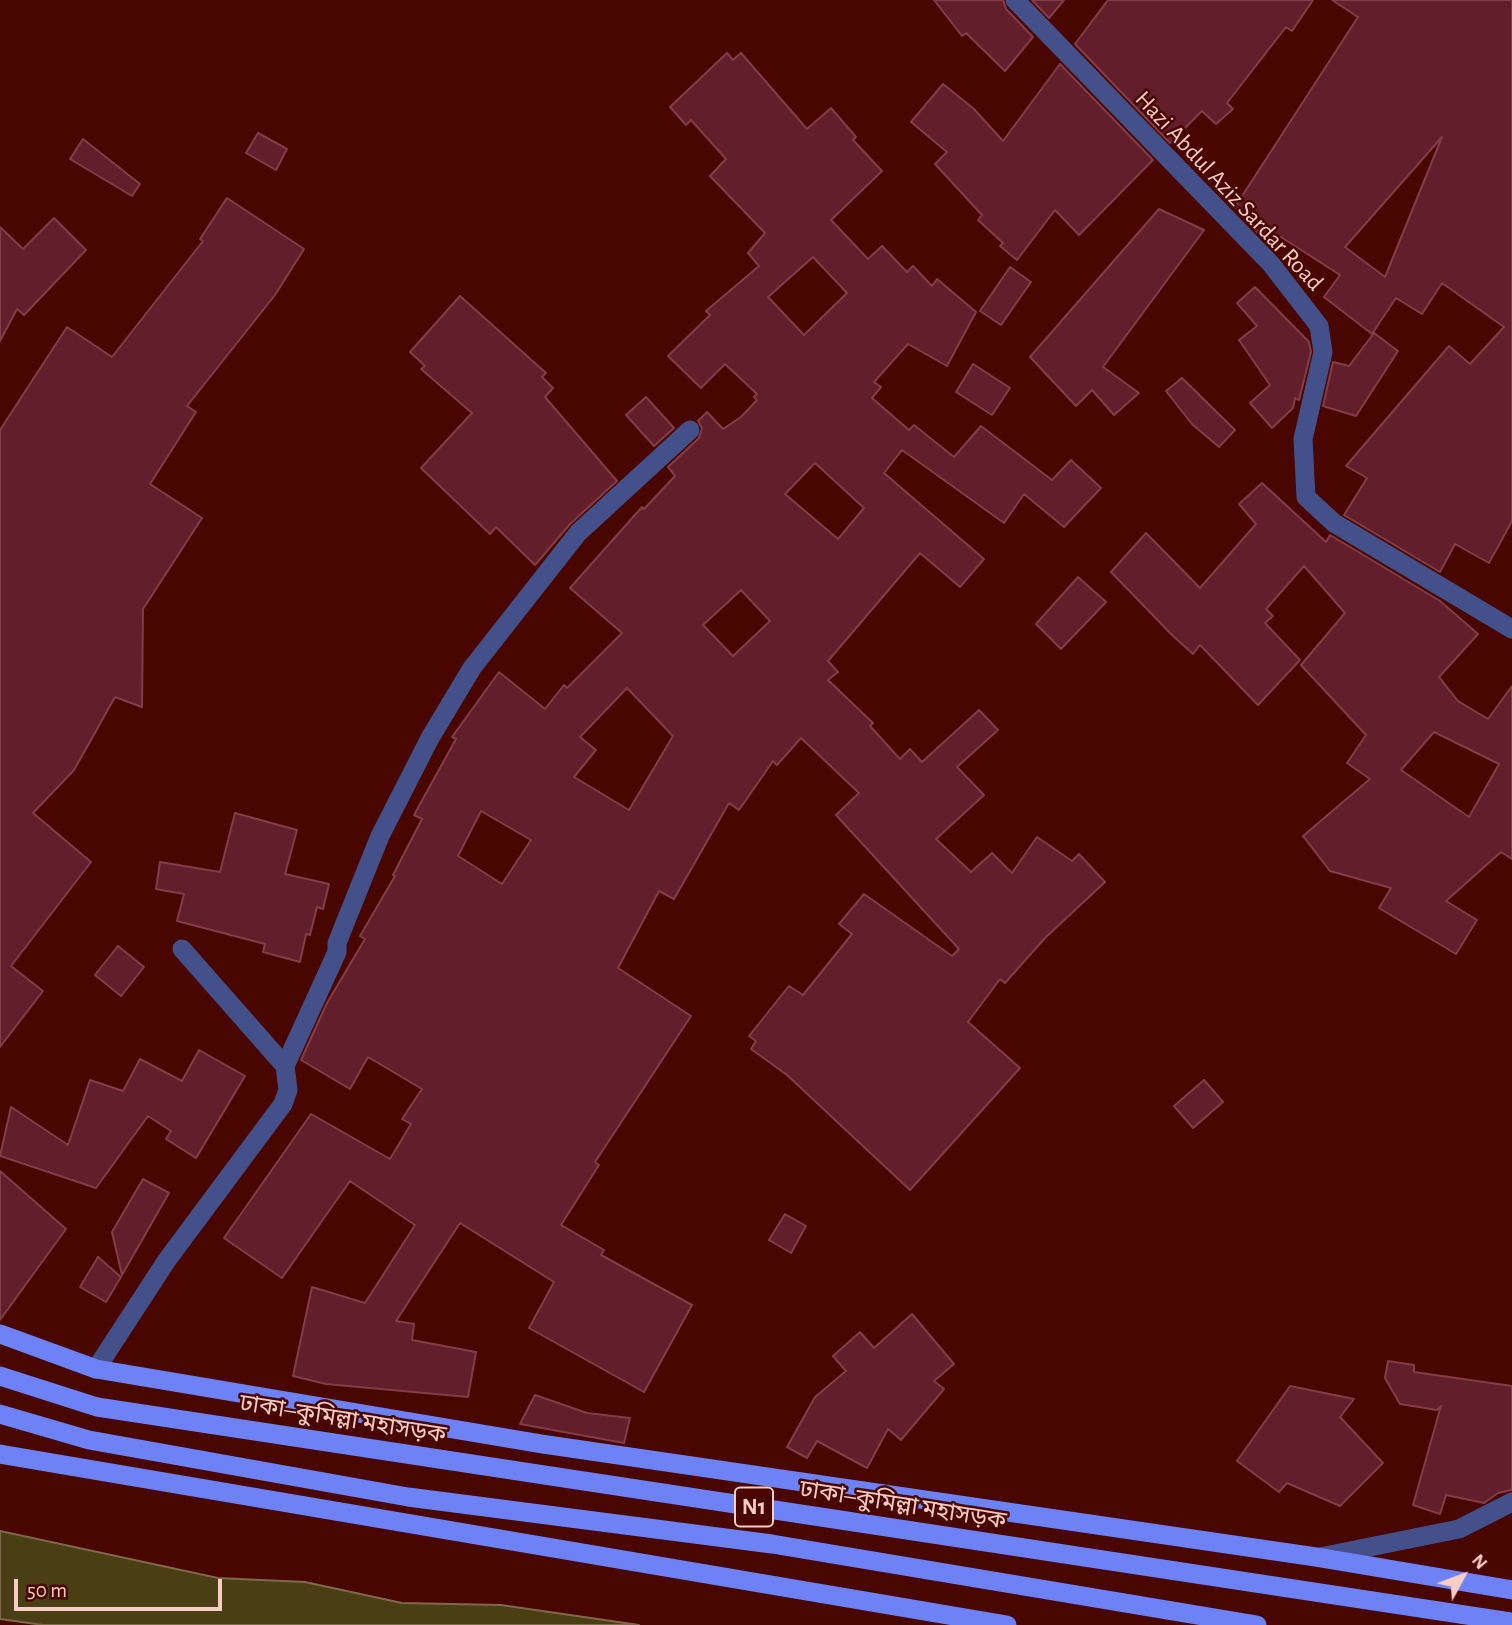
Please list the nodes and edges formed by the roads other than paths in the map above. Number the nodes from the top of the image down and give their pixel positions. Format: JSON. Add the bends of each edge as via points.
{"nodes":[{"id":1,"x":1015,"y":0,"type":"edge"},
{"id":2,"x":690,"y":430,"type":"dead end"},
{"id":3,"x":1512,"y":629,"type":"edge"},
{"id":4,"x":181,"y":949,"type":"dead end"},
{"id":5,"x":285,"y":1066,"type":"junction"},
{"id":6,"x":0,"y":1334,"type":"edge"},
{"id":7,"x":96,"y":1369,"type":"junction"},
{"id":8,"x":0,"y":1376,"type":"edge"},
{"id":9,"x":0,"y":1413,"type":"edge"},
{"id":10,"x":0,"y":1454,"type":"edge"},
{"id":11,"x":1512,"y":1502,"type":"edge"},
{"id":12,"x":1316,"y":1557,"type":"junction"},
{"id":13,"x":1512,"y":1590,"type":"edge"},
{"id":14,"x":1512,"y":1622,"type":"edge"},
{"id":15,"x":987,"y":1623,"type":"edge"},
{"id":16,"x":1007,"y":1625,"type":"edge"},
{"id":17,"x":1257,"y":1625,"type":"edge"}],
"edges":[{"from":1,"to":3,"type":"street","name":"Hazi Abdul Aziz Sardar Road","via":[[1271,264],[1319,326],[1323,352],[1303,439],[1306,497],[1334,523]]},
{"from":2,"to":5,"type":"street","via":[[578,533],[472,668],[384,827],[337,952]]},
{"from":4,"to":5,"type":"street"},
{"from":5,"to":7,"type":"street","via":[[288,1090],[282,1104],[167,1260]]},
{"from":6,"to":7,"type":"highway"},
{"from":7,"to":12,"type":"highway","via":[[542,1444]]},
{"from":8,"to":14,"type":"highway","name":"ঢাকা–কুমিল্লা মহাসড়ক","number":"N1","via":[[97,1407]]},
{"from":9,"to":17,"type":"highway","number":"N1","via":[[89,1440],[408,1497],[772,1544]]},
{"from":10,"to":15,"type":"highway"},
{"from":11,"to":12,"type":"street","via":[[1459,1530]]},
{"from":12,"to":13,"type":"highway"},
{"from":15,"to":16,"type":"highway"}]}
